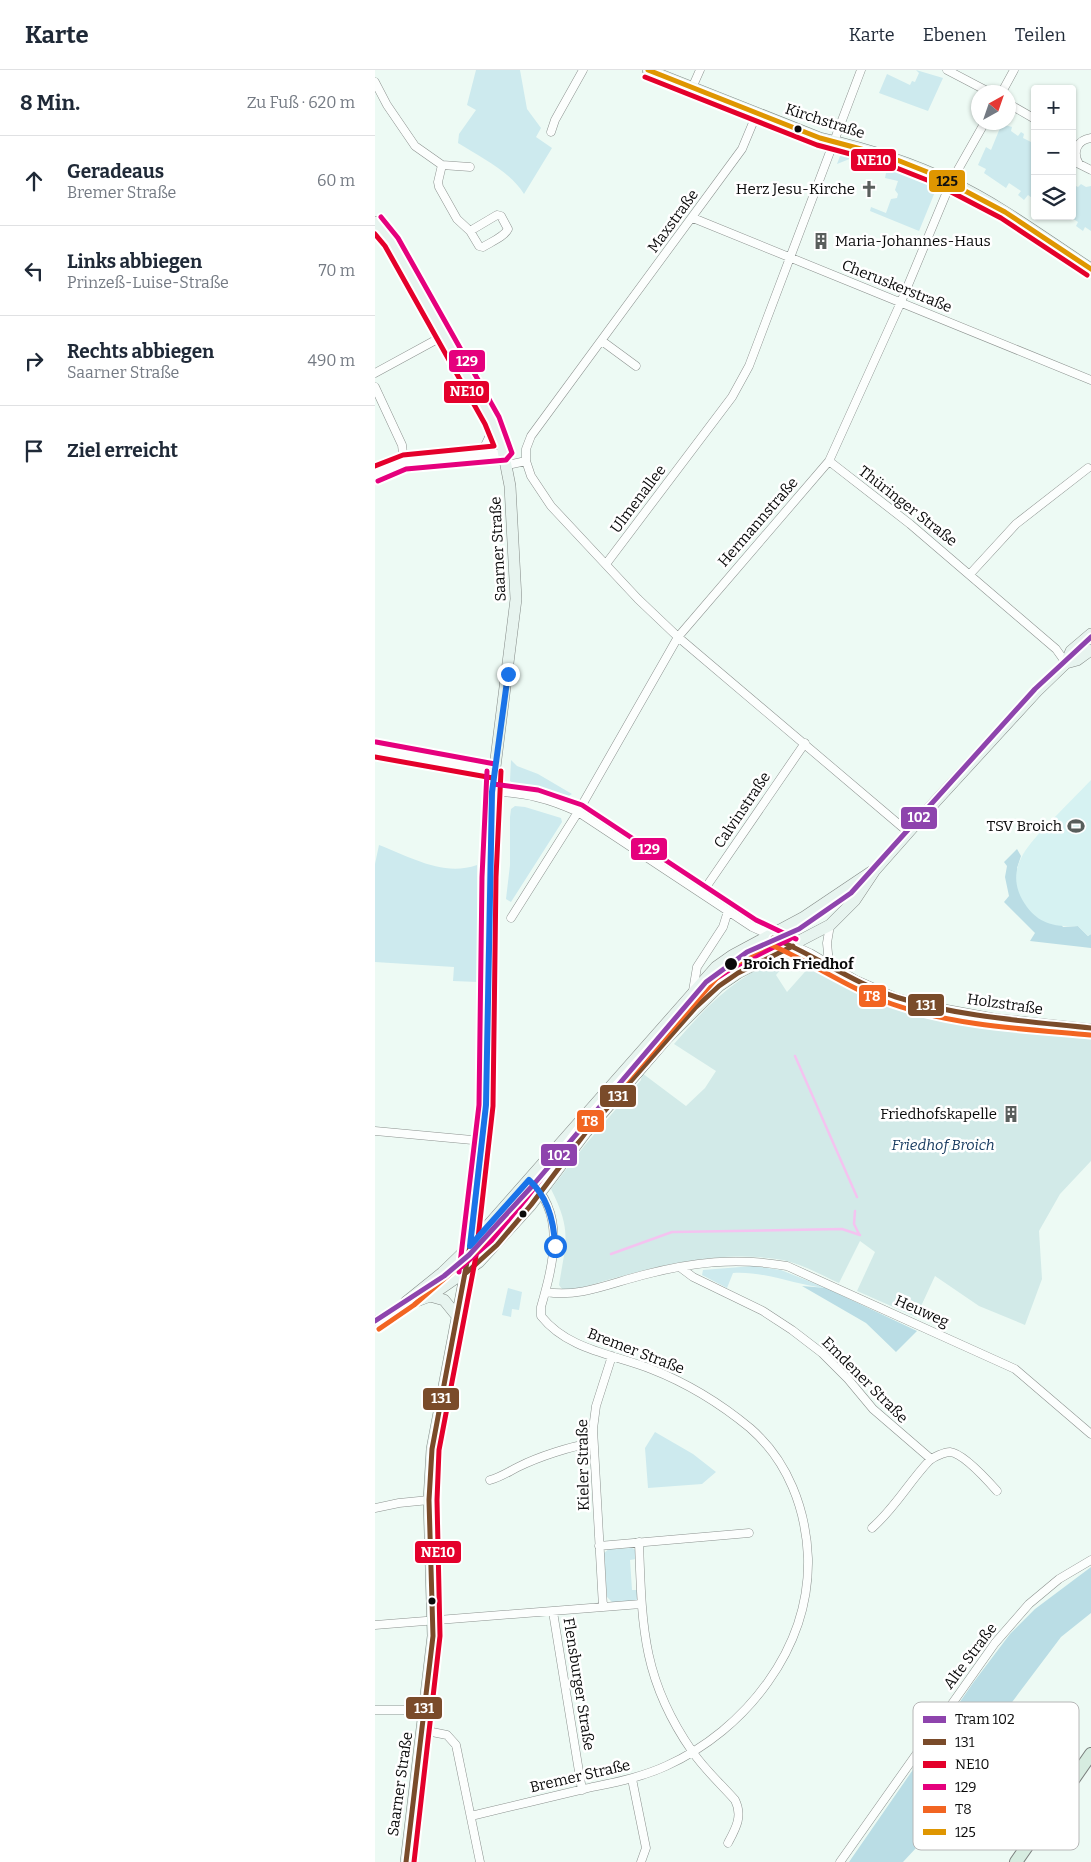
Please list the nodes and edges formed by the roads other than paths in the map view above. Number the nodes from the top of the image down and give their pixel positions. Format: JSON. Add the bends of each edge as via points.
{"nodes":[{"id":1,"x":583,"y":70,"type":"edge"},
{"id":2,"x":648,"y":70,"type":"edge"},
{"id":3,"x":700,"y":70,"type":"edge"},
{"id":4,"x":861,"y":70,"type":"edge"},
{"id":5,"x":947,"y":70,"type":"edge"},
{"id":6,"x":1015,"y":70,"type":"edge"},
{"id":7,"x":375,"y":82,"type":"edge"},
{"id":8,"x":976,"y":85,"type":"edge"},
{"id":9,"x":1006,"y":85,"type":"edge"},
{"id":10,"x":692,"y":88,"type":"junction"},
{"id":11,"x":1016,"y":108,"type":"edge"},
{"id":12,"x":757,"y":113,"type":"junction"},
{"id":13,"x":1031,"y":116,"type":"edge"},
{"id":14,"x":980,"y":130,"type":"edge"},
{"id":15,"x":551,"y":132,"type":"dead end"},
{"id":16,"x":1091,"y":138,"type":"edge"},
{"id":17,"x":835,"y":142,"type":"junction"},
{"id":18,"x":1076,"y":143,"type":"edge"},
{"id":19,"x":1076,"y":159,"type":"edge"},
{"id":20,"x":442,"y":165,"type":"junction"},
{"id":21,"x":470,"y":167,"type":"dead end"},
{"id":22,"x":1091,"y":170,"type":"edge"},
{"id":23,"x":951,"y":182,"type":"junction"},
{"id":24,"x":693,"y":218,"type":"junction"},
{"id":25,"x":375,"y":222,"type":"edge"},
{"id":26,"x":470,"y":231,"type":"junction"},
{"id":27,"x":791,"y":258,"type":"junction"},
{"id":28,"x":1091,"y":269,"type":"edge"},
{"id":29,"x":901,"y":302,"type":"junction"},
{"id":30,"x":443,"y":336,"type":"junction"},
{"id":31,"x":602,"y":340,"type":"junction"},
{"id":32,"x":636,"y":366,"type":"dead end"},
{"id":33,"x":375,"y":374,"type":"edge"},
{"id":34,"x":1091,"y":380,"type":"edge"},
{"id":35,"x":375,"y":386,"type":"edge"},
{"id":36,"x":495,"y":427,"type":"junction"},
{"id":37,"x":481,"y":454,"type":"junction"},
{"id":38,"x":506,"y":459,"type":"junction"},
{"id":39,"x":525,"y":461,"type":"junction"},
{"id":40,"x":829,"y":461,"type":"junction"},
{"id":41,"x":404,"y":462,"type":"junction"},
{"id":42,"x":1088,"y":468,"type":"dead end"},
{"id":43,"x":375,"y":474,"type":"edge"},
{"id":44,"x":606,"y":564,"type":"junction"},
{"id":45,"x":971,"y":574,"type":"junction"},
{"id":46,"x":1091,"y":634,"type":"edge"},
{"id":47,"x":678,"y":637,"type":"junction"},
{"id":48,"x":1091,"y":650,"type":"edge"},
{"id":49,"x":1066,"y":663,"type":"junction"},
{"id":50,"x":805,"y":743,"type":"junction"},
{"id":51,"x":375,"y":749,"type":"edge"},
{"id":52,"x":494,"y":771,"type":"junction"},
{"id":53,"x":492,"y":792,"type":"junction"},
{"id":54,"x":578,"y":812,"type":"junction"},
{"id":55,"x":908,"y":832,"type":"junction"},
{"id":56,"x":875,"y":870,"type":"junction"},
{"id":57,"x":702,"y":893,"type":"junction"},
{"id":58,"x":728,"y":911,"type":"junction"},
{"id":59,"x":511,"y":918,"type":"dead end"},
{"id":60,"x":830,"y":926,"type":"junction"},
{"id":61,"x":769,"y":936,"type":"junction"},
{"id":62,"x":793,"y":946,"type":"junction"},
{"id":63,"x":829,"y":964,"type":"junction"},
{"id":64,"x":693,"y":991,"type":"junction"},
{"id":65,"x":1091,"y":1028,"type":"edge"},
{"id":66,"x":375,"y":1131,"type":"edge"},
{"id":67,"x":483,"y":1141,"type":"junction"},
{"id":68,"x":529,"y":1180,"type":"junction"},
{"id":69,"x":541,"y":1192,"type":"junction"},
{"id":70,"x":470,"y":1246,"type":"junction"},
{"id":71,"x":681,"y":1268,"type":"junction"},
{"id":72,"x":466,"y":1273,"type":"junction"},
{"id":73,"x":545,"y":1292,"type":"junction"},
{"id":74,"x":430,"y":1296,"type":"junction"},
{"id":75,"x":393,"y":1312,"type":"junction"},
{"id":76,"x":457,"y":1316,"type":"junction"},
{"id":77,"x":375,"y":1323,"type":"edge"},
{"id":78,"x":612,"y":1356,"type":"junction"},
{"id":79,"x":1091,"y":1434,"type":"edge"},
{"id":80,"x":593,"y":1443,"type":"junction"},
{"id":81,"x":931,"y":1459,"type":"junction"},
{"id":82,"x":490,"y":1480,"type":"dead end"},
{"id":83,"x":997,"y":1491,"type":"dead end"},
{"id":84,"x":429,"y":1500,"type":"junction"},
{"id":85,"x":375,"y":1508,"type":"edge"},
{"id":86,"x":872,"y":1528,"type":"dead end"},
{"id":87,"x":749,"y":1532,"type":"dead end"},
{"id":88,"x":639,"y":1542,"type":"junction"},
{"id":89,"x":599,"y":1546,"type":"junction"},
{"id":90,"x":1091,"y":1560,"type":"edge"},
{"id":91,"x":641,"y":1604,"type":"junction"},
{"id":92,"x":603,"y":1608,"type":"junction"},
{"id":93,"x":553,"y":1612,"type":"junction"},
{"id":94,"x":433,"y":1621,"type":"junction"},
{"id":95,"x":375,"y":1625,"type":"edge"},
{"id":96,"x":953,"y":1702,"type":"edge"},
{"id":97,"x":375,"y":1710,"type":"edge"},
{"id":98,"x":425,"y":1710,"type":"junction"},
{"id":99,"x":422,"y":1730,"type":"junction"},
{"id":100,"x":693,"y":1752,"type":"junction"},
{"id":101,"x":1091,"y":1754,"type":"edge"},
{"id":102,"x":913,"y":1759,"type":"edge"},
{"id":103,"x":1079,"y":1771,"type":"edge"},
{"id":104,"x":632,"y":1779,"type":"junction"},
{"id":105,"x":582,"y":1790,"type":"junction"},
{"id":106,"x":471,"y":1816,"type":"junction"},
{"id":107,"x":728,"y":1843,"type":"dead end"},
{"id":108,"x":1024,"y":1850,"type":"edge"},
{"id":109,"x":406,"y":1862,"type":"edge"},
{"id":110,"x":480,"y":1862,"type":"edge"},
{"id":111,"x":641,"y":1862,"type":"edge"},
{"id":112,"x":840,"y":1862,"type":"edge"},
{"id":113,"x":1016,"y":1862,"type":"edge"}],
"edges":[{"from":1,"to":15,"type":"street"},
{"from":2,"to":10,"type":"main road","name":"Kirchstraße"},
{"from":3,"to":10,"type":"street"},
{"from":4,"to":17,"type":"street","name":"Ulmenallee"},
{"from":5,"to":8,"type":"street"},
{"from":6,"to":9,"type":"street"},
{"from":7,"to":20,"type":"street","via":[[415,146]]},
{"from":10,"to":12,"type":"main road","name":"Kirchstraße"},
{"from":11,"to":13,"type":"street"},
{"from":12,"to":17,"type":"main road","name":"Kirchstraße"},
{"from":12,"to":24,"type":"street","name":"Maxstraße","via":[[742,149]]},
{"from":14,"to":23,"type":"street","name":"Hermannstraße"},
{"from":16,"to":18,"type":"street"},
{"from":17,"to":23,"type":"main road","name":"Kirchstraße"},
{"from":17,"to":27,"type":"street","name":"Ulmenallee"},
{"from":19,"to":22,"type":"street","via":[[1083,168]]},
{"from":20,"to":21,"type":"street"},
{"from":20,"to":26,"type":"street","via":[[439,187],[457,219]]},
{"from":23,"to":28,"type":"main road","name":"Kirchstraße","via":[[985,200]]},
{"from":23,"to":29,"type":"street","name":"Hermannstraße"},
{"from":24,"to":27,"type":"street","name":"Cheruskerstraße"},
{"from":24,"to":31,"type":"street","name":"Maxstraße"},
{"from":25,"to":30,"type":"main road","name":"Saarner Straße","via":[[391,242]]},
{"from":26,"to":26,"type":"street","via":[[483,247],[508,229],[501,216],[497,215]]},
{"from":27,"to":29,"type":"street","name":"Cheruskerstraße"},
{"from":27,"to":44,"type":"street","name":"Ulmenallee","via":[[749,366],[732,397]]},
{"from":29,"to":34,"type":"street","name":"Cheruskerstraße"},
{"from":29,"to":40,"type":"street","name":"Hermannstraße"},
{"from":30,"to":33,"type":"street"},
{"from":30,"to":36,"type":"main road","name":"Saarner Straße"},
{"from":31,"to":32,"type":"street"},
{"from":31,"to":39,"type":"street","name":"Maxstraße","via":[[531,436]]},
{"from":35,"to":41,"type":"street","via":[[402,446]]},
{"from":36,"to":37,"type":"street"},
{"from":36,"to":38,"type":"main road","name":"Saarner Straße"},
{"from":37,"to":38,"type":"street"},
{"from":37,"to":41,"type":"street"},
{"from":38,"to":39,"type":"street"},
{"from":38,"to":52,"type":"main road","name":"Saarner Straße","via":[[517,581]]},
{"from":39,"to":44,"type":"street","via":[[551,506]]},
{"from":40,"to":45,"type":"street","name":"Thüringer Straße"},
{"from":40,"to":47,"type":"street","name":"Hermannstraße"},
{"from":41,"to":43,"type":"street"},
{"from":42,"to":45,"type":"street","via":[[1016,524]]},
{"from":44,"to":47,"type":"street"},
{"from":45,"to":49,"type":"street","name":"Thüringer Straße","via":[[1056,649]]},
{"from":46,"to":49,"type":"main road","via":[[1071,651]]},
{"from":47,"to":50,"type":"street"},
{"from":47,"to":54,"type":"street","name":"Hermannstraße"},
{"from":48,"to":49,"type":"main road"},
{"from":49,"to":55,"type":"main road"},
{"from":50,"to":55,"type":"street"},
{"from":50,"to":57,"type":"street","name":"Calvinstraße"},
{"from":51,"to":52,"type":"street"},
{"from":52,"to":53,"type":"main road","name":"Saarner Straße"},
{"from":53,"to":54,"type":"street","name":"Holzstraße","via":[[531,794]]},
{"from":53,"to":67,"type":"main road","name":"Saarner Straße"},
{"from":54,"to":57,"type":"street","name":"Holzstraße"},
{"from":54,"to":59,"type":"street","name":"Hermannstraße"},
{"from":55,"to":56,"type":"main road"},
{"from":56,"to":60,"type":"main road","via":[[855,900]]},
{"from":56,"to":61,"type":"main road"},
{"from":57,"to":58,"type":"street","name":"Holzstraße"},
{"from":58,"to":61,"type":"street","name":"Holzstraße"},
{"from":58,"to":64,"type":"street","via":[[723,927],[697,967]]},
{"from":60,"to":62,"type":"main road"},
{"from":60,"to":63,"type":"street","via":[[827,943]]},
{"from":61,"to":62,"type":"street","name":"Holzstraße"},
{"from":61,"to":64,"type":"main road","via":[[716,967]]},
{"from":62,"to":63,"type":"street","name":"Holzstraße"},
{"from":62,"to":69,"type":"main road","via":[[739,973],[695,1008],[586,1132]]},
{"from":63,"to":65,"type":"street","name":"Holzstraße","via":[[895,997],[925,1005],[996,1018]]},
{"from":64,"to":68,"type":"main road"},
{"from":66,"to":67,"type":"street"},
{"from":67,"to":70,"type":"main road","name":"Saarner Straße"},
{"from":68,"to":69,"type":"street","name":"Bremer Straße"},
{"from":68,"to":70,"type":"main road"},
{"from":69,"to":72,"type":"main road","via":[[497,1245]]},
{"from":69,"to":73,"type":"street","name":"Bremer Straße","via":[[551,1217],[555,1246]]},
{"from":70,"to":72,"type":"main road","name":"Saarner Straße"},
{"from":70,"to":75,"type":"main road"},
{"from":71,"to":73,"type":"street","name":"Heuweg","via":[[645,1274],[585,1291]]},
{"from":71,"to":79,"type":"street","name":"Heuweg","via":[[724,1260],[756,1260],[787,1266],[1015,1369]]},
{"from":71,"to":81,"type":"street","name":"Emdener Straße","via":[[792,1330],[821,1353],[849,1379],[873,1409]]},
{"from":72,"to":74,"type":"main road"},
{"from":72,"to":76,"type":"main road","name":"Saarner Straße"},
{"from":73,"to":78,"type":"street","name":"Bremer Straße","via":[[541,1316],[547,1324],[578,1344]]},
{"from":74,"to":75,"type":"main road"},
{"from":74,"to":76,"type":"main road","via":[[444,1300]]},
{"from":75,"to":77,"type":"main road"},
{"from":76,"to":84,"type":"main road","name":"Saarner Straße","via":[[432,1449]]},
{"from":78,"to":80,"type":"street","name":"Kieler Straße","via":[[594,1414]]},
{"from":78,"to":100,"type":"street","name":"Bremer Straße","via":[[690,1387],[751,1429],[769,1447],[788,1475],[800,1508],[808,1569],[804,1599],[791,1643],[780,1665],[748,1708]]},
{"from":80,"to":82,"type":"street","via":[[581,1444]]},
{"from":80,"to":89,"type":"street","name":"Kieler Straße"},
{"from":81,"to":83,"type":"street","via":[[945,1453],[956,1454],[982,1474]]},
{"from":81,"to":86,"type":"street","via":[[886,1516]]},
{"from":84,"to":85,"type":"street"},
{"from":84,"to":94,"type":"main road","name":"Saarner Straße"},
{"from":87,"to":88,"type":"street"},
{"from":88,"to":89,"type":"street"},
{"from":88,"to":91,"type":"street"},
{"from":89,"to":92,"type":"street","name":"Kieler Straße"},
{"from":90,"to":96,"type":"street","name":"Alte Straße","via":[[1059,1579],[1029,1604],[995,1643]]},
{"from":91,"to":92,"type":"street"},
{"from":91,"to":100,"type":"street","via":[[650,1666],[669,1712]]},
{"from":92,"to":93,"type":"street"},
{"from":93,"to":94,"type":"street"},
{"from":93,"to":105,"type":"street","name":"Flensburger Straße"},
{"from":94,"to":95,"type":"street"},
{"from":94,"to":98,"type":"main road","name":"Saarner Straße"},
{"from":97,"to":98,"type":"street"},
{"from":98,"to":99,"type":"main road","name":"Saarner Straße"},
{"from":99,"to":106,"type":"street","via":[[453,1739]]},
{"from":99,"to":109,"type":"main road","name":"Saarner Straße"},
{"from":100,"to":104,"type":"street","name":"Bremer Straße","via":[[666,1767]]},
{"from":100,"to":107,"type":"street","via":[[740,1810],[739,1821]]},
{"from":101,"to":103,"type":"main road"},
{"from":102,"to":112,"type":"street","name":"Alte Straße"},
{"from":104,"to":105,"type":"street","name":"Bremer Straße"},
{"from":104,"to":111,"type":"street","via":[[646,1848]]},
{"from":105,"to":106,"type":"street","name":"Bremer Straße"},
{"from":106,"to":110,"type":"street"},
{"from":108,"to":113,"type":"main road"}]}
